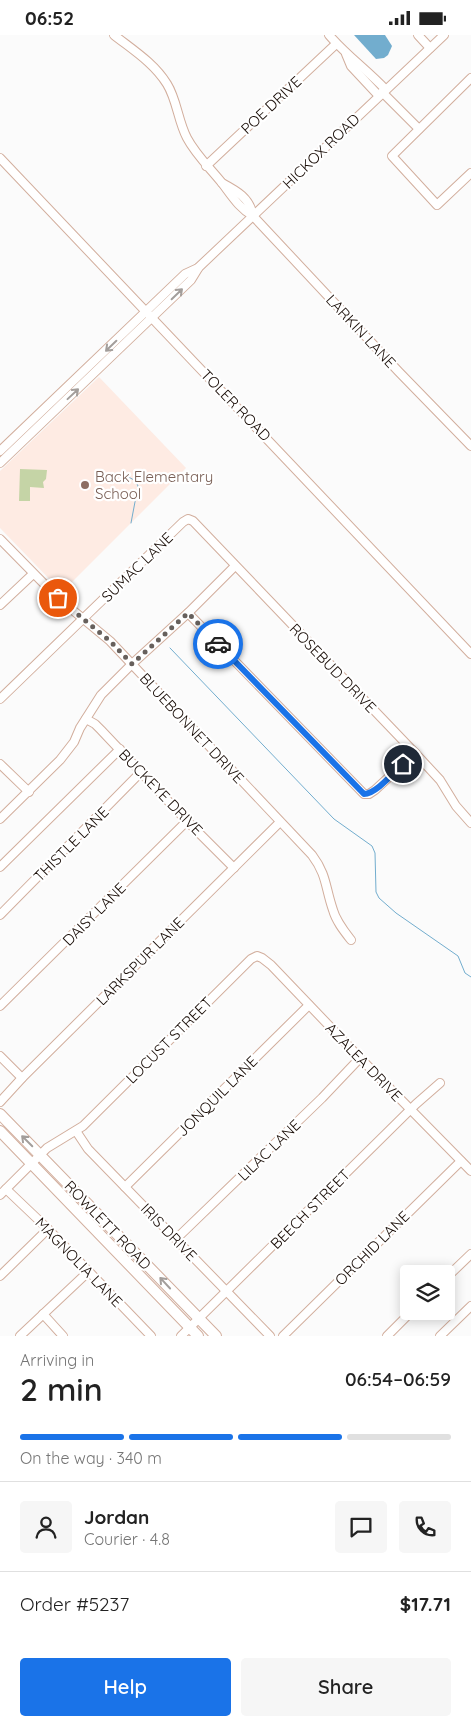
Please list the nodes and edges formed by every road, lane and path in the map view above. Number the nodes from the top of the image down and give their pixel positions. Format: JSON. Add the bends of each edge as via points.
{"nodes":[{"id":1,"x":114,"y":35,"type":"edge"},
{"id":2,"x":328,"y":35,"type":"edge"},
{"id":3,"x":418,"y":35,"type":"edge"},
{"id":4,"x":444,"y":35,"type":"edge"},
{"id":5,"x":336,"y":44,"type":"junction"},
{"id":6,"x":430,"y":48,"type":"junction"},
{"id":7,"x":471,"y":79,"type":"edge"},
{"id":8,"x":382,"y":92,"type":"junction"},
{"id":9,"x":419,"y":129,"type":"junction"},
{"id":10,"x":0,"y":158,"type":"edge"},
{"id":11,"x":206,"y":166,"type":"junction"},
{"id":12,"x":471,"y":173,"type":"edge"},
{"id":13,"x":253,"y":216,"type":"junction"},
{"id":14,"x":199,"y":267,"type":"junction"},
{"id":15,"x":146,"y":312,"type":"junction"},
{"id":16,"x":152,"y":318,"type":"junction"},
{"id":17,"x":52,"y":402,"type":"junction"},
{"id":18,"x":58,"y":408,"type":"junction"},
{"id":19,"x":42,"y":411,"type":"junction"},
{"id":20,"x":471,"y":446,"type":"edge"},
{"id":21,"x":0,"y":451,"type":"edge"},
{"id":22,"x":9,"y":455,"type":"junction"},
{"id":23,"x":0,"y":463,"type":"edge"},
{"id":24,"x":188,"y":519,"type":"joint"},
{"id":25,"x":0,"y":539,"type":"edge"},
{"id":26,"x":236,"y":565,"type":"junction"},
{"id":27,"x":33,"y":574,"type":"junction"},
{"id":28,"x":0,"y":605,"type":"edge"},
{"id":29,"x":188,"y":613,"type":"junction"},
{"id":30,"x":84,"y":618,"type":"junction"},
{"id":31,"x":471,"y":654,"type":"edge"},
{"id":32,"x":132,"y":664,"type":"junction"},
{"id":33,"x":0,"y":699,"type":"edge"},
{"id":34,"x":86,"y":719,"type":"junction"},
{"id":35,"x":120,"y":749,"type":"junction"},
{"id":36,"x":415,"y":753,"type":"junction"},
{"id":37,"x":0,"y":764,"type":"edge"},
{"id":38,"x":141,"y":772,"type":"junction"},
{"id":39,"x":28,"y":792,"type":"junction"},
{"id":40,"x":0,"y":819,"type":"edge"},
{"id":41,"x":187,"y":821,"type":"junction"},
{"id":42,"x":280,"y":822,"type":"junction"},
{"id":43,"x":471,"y":823,"type":"edge"},
{"id":44,"x":0,"y":867,"type":"edge"},
{"id":45,"x":234,"y":868,"type":"junction"},
{"id":46,"x":0,"y":915,"type":"edge"},
{"id":47,"x":351,"y":940,"type":"dead end"},
{"id":48,"x":256,"y":956,"type":"joint"},
{"id":49,"x":309,"y":1005,"type":"junction"},
{"id":50,"x":0,"y":1006,"type":"edge"},
{"id":51,"x":0,"y":1056,"type":"edge"},
{"id":52,"x":360,"y":1059,"type":"junction"},
{"id":53,"x":22,"y":1078,"type":"junction"},
{"id":54,"x":440,"y":1083,"type":"dead end"},
{"id":55,"x":0,"y":1102,"type":"edge"},
{"id":56,"x":411,"y":1110,"type":"junction"},
{"id":57,"x":0,"y":1114,"type":"edge"},
{"id":58,"x":0,"y":1131,"type":"edge"},
{"id":59,"x":76,"y":1131,"type":"junction"},
{"id":60,"x":41,"y":1155,"type":"junction"},
{"id":61,"x":461,"y":1161,"type":"junction"},
{"id":62,"x":33,"y":1163,"type":"junction"},
{"id":63,"x":471,"y":1171,"type":"edge"},
{"id":64,"x":126,"y":1187,"type":"junction"},
{"id":65,"x":6,"y":1189,"type":"junction"},
{"id":66,"x":0,"y":1195,"type":"edge"},
{"id":67,"x":48,"y":1229,"type":"junction"},
{"id":68,"x":176,"y":1239,"type":"junction"},
{"id":69,"x":471,"y":1254,"type":"edge"},
{"id":70,"x":455,"y":1269,"type":"edge"},
{"id":71,"x":89,"y":1271,"type":"junction"},
{"id":72,"x":0,"y":1276,"type":"edge"},
{"id":73,"x":226,"y":1292,"type":"junction"},
{"id":74,"x":471,"y":1306,"type":"edge"},
{"id":75,"x":42,"y":1314,"type":"junction"},
{"id":76,"x":198,"y":1319,"type":"junction"},
{"id":77,"x":403,"y":1320,"type":"edge"},
{"id":78,"x":190,"y":1327,"type":"junction"},
{"id":79,"x":20,"y":1336,"type":"edge"},
{"id":80,"x":63,"y":1336,"type":"edge"},
{"id":81,"x":151,"y":1336,"type":"edge"},
{"id":82,"x":181,"y":1336,"type":"edge"},
{"id":83,"x":198,"y":1336,"type":"edge"},
{"id":84,"x":216,"y":1336,"type":"edge"},
{"id":85,"x":270,"y":1336,"type":"edge"},
{"id":86,"x":283,"y":1336,"type":"edge"},
{"id":87,"x":387,"y":1336,"type":"edge"},
{"id":88,"x":440,"y":1336,"type":"edge"}],
"edges":[{"from":1,"to":11,"type":"street","name":"LARKIN LANE","via":[[149,61],[168,85],[187,137]]},
{"from":2,"to":5,"type":"street"},
{"from":3,"to":6,"type":"street"},
{"from":4,"to":6,"type":"street","name":"HICKOX ROAD"},
{"from":5,"to":8,"type":"street","via":[[346,54],[351,66]]},
{"from":5,"to":11,"type":"street","name":"POE DRIVE"},
{"from":6,"to":8,"type":"street","name":"HICKOX ROAD"},
{"from":7,"to":9,"type":"street"},
{"from":8,"to":9,"type":"street"},
{"from":8,"to":13,"type":"street","name":"HICKOX ROAD"},
{"from":9,"to":12,"type":"street","via":[[392,156],[437,205]]},
{"from":10,"to":15,"type":"street","name":"TOLER ROAD"},
{"from":11,"to":13,"type":"street","name":"LARKIN LANE","via":[[221,183],[240,192],[252,206]]},
{"from":13,"to":14,"type":"street","name":"HICKOX ROAD"},
{"from":13,"to":20,"type":"street","name":"LARKIN LANE"},
{"from":14,"to":15,"type":"street","name":"HICKOX ROAD","via":[[185,274]]},
{"from":16,"to":14,"type":"street","name":"HICKOX ROAD","one_way":true,"via":[[191,280]]},
{"from":15,"to":16,"type":"street","name":"TOLER ROAD"},
{"from":15,"to":17,"type":"street","name":"HICKOX ROAD","one_way":true},
{"from":18,"to":16,"type":"street","name":"HICKOX ROAD","one_way":true},
{"from":16,"to":31,"type":"street","name":"TOLER ROAD"},
{"from":17,"to":18,"type":"street"},
{"from":17,"to":19,"type":"street","name":"HICKOX ROAD"},
{"from":18,"to":22,"type":"street","name":"HICKOX ROAD"},
{"from":19,"to":21,"type":"street","name":"HICKOX ROAD"},
{"from":19,"to":22,"type":"street","via":[[8,446]]},
{"from":22,"to":23,"type":"street","name":"HICKOX ROAD"},
{"from":24,"to":26,"type":"street","name":"ROSEBUD DRIVE"},
{"from":24,"to":30,"type":"street","name":"SUMAC LANE"},
{"from":25,"to":27,"type":"street","name":"BLUEBONNET DRIVE"},
{"from":26,"to":29,"type":"street"},
{"from":26,"to":36,"type":"street","name":"ROSEBUD DRIVE"},
{"from":27,"to":28,"type":"street"},
{"from":27,"to":30,"type":"street","name":"BLUEBONNET DRIVE"},
{"from":29,"to":32,"type":"street"},
{"from":29,"to":36,"type":"street","via":[[364,794],[375,790]]},
{"from":30,"to":32,"type":"street","name":"BLUEBONNET DRIVE"},
{"from":30,"to":33,"type":"street","name":"SUMAC LANE"},
{"from":32,"to":34,"type":"street","via":[[101,695]]},
{"from":32,"to":42,"type":"street","name":"BLUEBONNET DRIVE"},
{"from":34,"to":35,"type":"street","name":"BUCKEYE DRIVE"},
{"from":34,"to":39,"type":"street","via":[[60,761]]},
{"from":35,"to":38,"type":"street","name":"BUCKEYE DRIVE"},
{"from":35,"to":44,"type":"street"},
{"from":36,"to":43,"type":"street","name":"ROSEBUD DRIVE","via":[[440,780]]},
{"from":37,"to":39,"type":"street"},
{"from":38,"to":41,"type":"street","name":"BUCKEYE DRIVE"},
{"from":38,"to":46,"type":"street","name":"THISTLE LANE"},
{"from":39,"to":40,"type":"street"},
{"from":41,"to":45,"type":"street","name":"BUCKEYE DRIVE"},
{"from":41,"to":50,"type":"street","name":"DAISY LANE"},
{"from":42,"to":45,"type":"street","name":"LARKSPUR LANE"},
{"from":42,"to":47,"type":"street","name":"BLUEBONNET DRIVE","via":[[320,866],[338,921]]},
{"from":45,"to":53,"type":"street","name":"LARKSPUR LANE"},
{"from":48,"to":49,"type":"street","name":"AZALEA DRIVE","via":[[271,965]]},
{"from":48,"to":59,"type":"street","name":"LOCUST STREET"},
{"from":49,"to":52,"type":"street","name":"AZALEA DRIVE"},
{"from":49,"to":64,"type":"street","name":"JONQUIL LANE"},
{"from":51,"to":53,"type":"street"},
{"from":52,"to":56,"type":"street","name":"AZALEA DRIVE"},
{"from":52,"to":68,"type":"street","name":"LILAC LANE"},
{"from":53,"to":55,"type":"street","name":"LARKSPUR LANE"},
{"from":54,"to":56,"type":"street","name":"BEECH STREET"},
{"from":56,"to":61,"type":"street","name":"AZALEA DRIVE"},
{"from":56,"to":73,"type":"street","name":"BEECH STREET"},
{"from":60,"to":57,"type":"main road","name":"ROWLETT ROAD","one_way":true},
{"from":58,"to":62,"type":"main road","name":"ROWLETT ROAD"},
{"from":59,"to":60,"type":"street","via":[[52,1144]]},
{"from":59,"to":64,"type":"street","name":"IRIS DRIVE","via":[[88,1149]]},
{"from":60,"to":62,"type":"street"},
{"from":76,"to":60,"type":"main road","name":"ROWLETT ROAD","one_way":true},
{"from":61,"to":63,"type":"street","name":"AZALEA DRIVE"},
{"from":61,"to":86,"type":"street","name":"ORCHID LANE"},
{"from":62,"to":65,"type":"street"},
{"from":62,"to":78,"type":"main road","name":"ROWLETT ROAD"},
{"from":64,"to":68,"type":"street","name":"IRIS DRIVE"},
{"from":65,"to":66,"type":"street"},
{"from":65,"to":67,"type":"street","name":"MAGNOLIA LANE"},
{"from":67,"to":71,"type":"street","name":"MAGNOLIA LANE"},
{"from":67,"to":72,"type":"street"},
{"from":68,"to":73,"type":"street","name":"IRIS DRIVE"},
{"from":69,"to":70,"type":"street"},
{"from":71,"to":75,"type":"street"},
{"from":71,"to":81,"type":"street","name":"MAGNOLIA LANE"},
{"from":73,"to":76,"type":"street","name":"BEECH STREET"},
{"from":73,"to":85,"type":"street","name":"IRIS DRIVE"},
{"from":74,"to":88,"type":"street"},
{"from":75,"to":79,"type":"street"},
{"from":75,"to":80,"type":"street"},
{"from":76,"to":78,"type":"street","name":"BEECH STREET"},
{"from":76,"to":84,"type":"main road","name":"ROWLETT ROAD"},
{"from":77,"to":87,"type":"street"},
{"from":78,"to":82,"type":"street","name":"BEECH STREET"},
{"from":78,"to":83,"type":"main road","name":"ROWLETT ROAD"}]}
